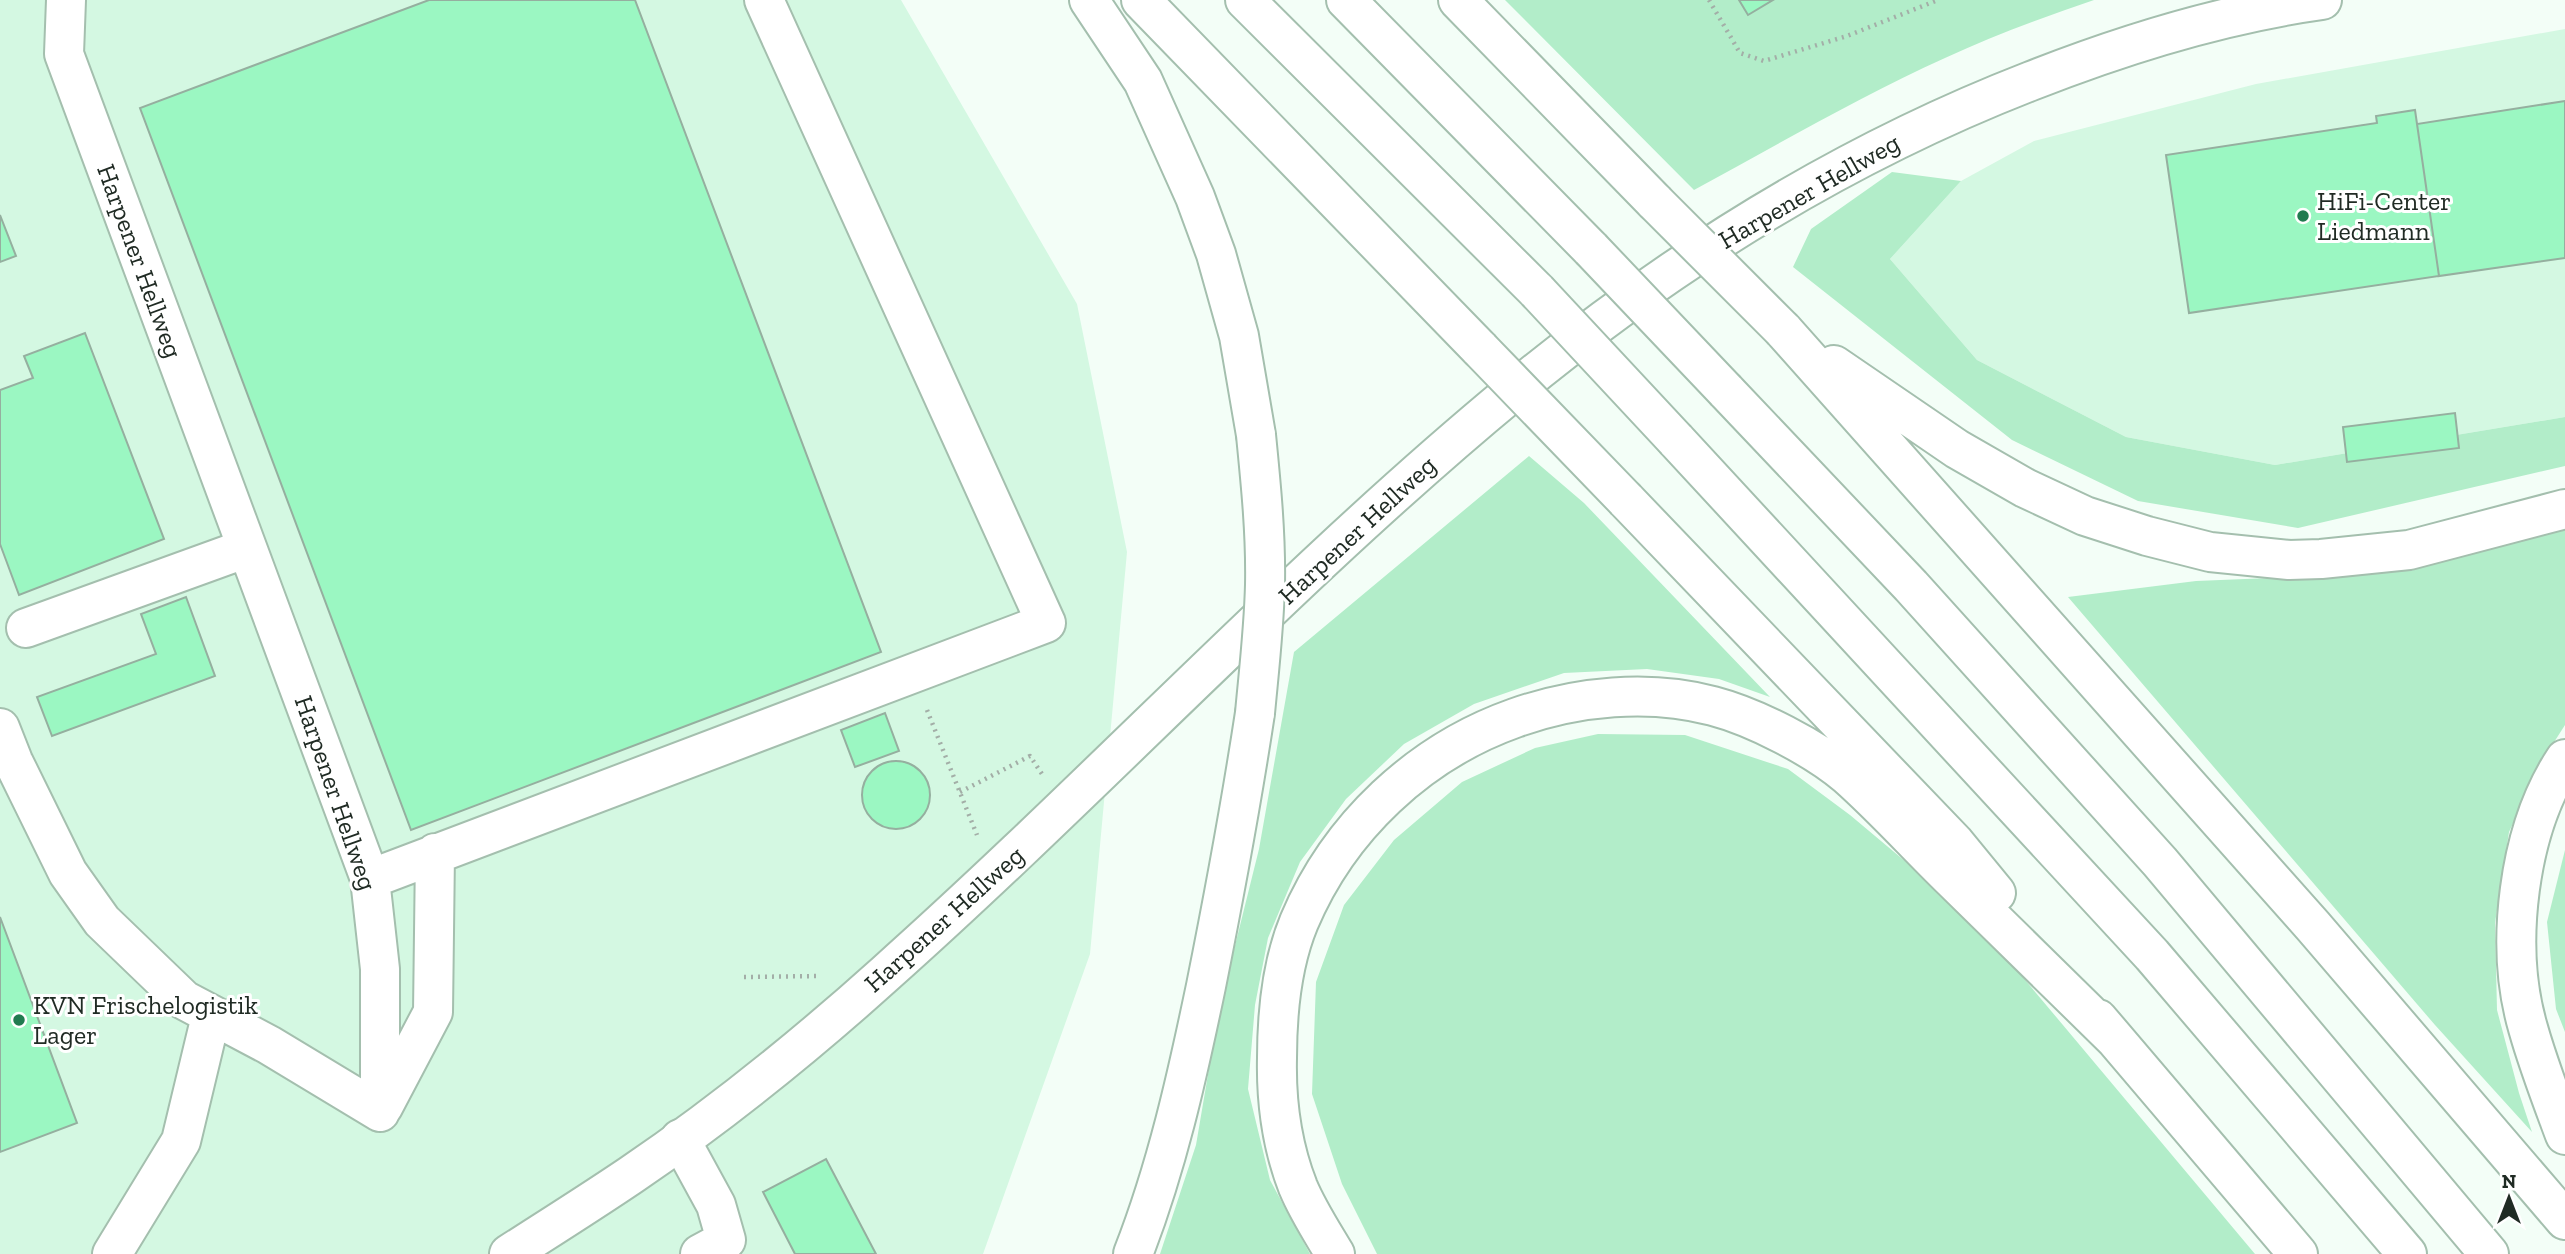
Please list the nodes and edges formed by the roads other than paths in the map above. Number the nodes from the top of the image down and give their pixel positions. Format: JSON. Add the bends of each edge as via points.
{"nodes":[{"id":1,"x":66,"y":0,"type":"edge"},
{"id":2,"x":764,"y":0,"type":"edge"},
{"id":3,"x":1089,"y":0,"type":"edge"},
{"id":4,"x":1141,"y":0,"type":"edge"},
{"id":5,"x":1245,"y":0,"type":"edge"},
{"id":6,"x":1346,"y":0,"type":"edge"},
{"id":7,"x":1458,"y":0,"type":"edge"},
{"id":8,"x":2322,"y":0,"type":"edge"},
{"id":9,"x":1783,"y":330,"type":"junction"},
{"id":10,"x":2565,"y":509,"type":"edge"},
{"id":11,"x":247,"y":548,"type":"junction"},
{"id":12,"x":26,"y":628,"type":"dead end"},
{"id":13,"x":0,"y":728,"type":"edge"},
{"id":14,"x":2565,"y":759,"type":"edge"},
{"id":15,"x":435,"y":853,"type":"junction"},
{"id":16,"x":370,"y":879,"type":"junction"},
{"id":17,"x":211,"y":1016,"type":"junction"},
{"id":18,"x":2115,"y":1039,"type":"junction"},
{"id":19,"x":380,"y":1112,"type":"junction"},
{"id":20,"x":2565,"y":1135,"type":"edge"},
{"id":21,"x":680,"y":1139,"type":"junction"},
{"id":22,"x":2565,"y":1220,"type":"edge"},
{"id":23,"x":113,"y":1254,"type":"edge"},
{"id":24,"x":509,"y":1254,"type":"edge"},
{"id":25,"x":700,"y":1254,"type":"edge"},
{"id":26,"x":1133,"y":1254,"type":"edge"},
{"id":27,"x":1335,"y":1254,"type":"edge"},
{"id":28,"x":2298,"y":1254,"type":"edge"},
{"id":29,"x":2407,"y":1254,"type":"edge"},
{"id":30,"x":2489,"y":1254,"type":"edge"}],
"edges":[{"from":1,"to":11,"type":"main road","name":"Harpener Hellweg","via":[[64,54]]},
{"from":2,"to":15,"type":"main road","via":[[1046,622]]},
{"from":3,"to":26,"type":"main road","bridge":true,"via":[[1143,80],[1216,254],[1240,336],[1262,494],[1263,636],[1241,808],[1191,1062]]},
{"from":4,"to":18,"type":"main road","bridge":true,"via":[[1955,843]]},
{"from":5,"to":29,"type":"main road","bridge":true,"via":[[1537,291],[1676,440],[2152,955]]},
{"from":6,"to":30,"type":"main road","bridge":true,"via":[[1912,586],[2160,862]]},
{"from":7,"to":9,"type":"main road","bridge":true},
{"from":8,"to":21,"type":"main road","name":"Harpener Hellweg","via":[[2199,24],[2096,55],[2020,85],[1859,160],[1705,251],[1525,382],[1425,467],[883,975],[763,1078]]},
{"from":9,"to":10,"type":"main road","via":[[1956,449],[2025,488],[2085,516],[2210,552],[2289,560],[2398,552]]},
{"from":9,"to":22,"type":"main road","via":[[2313,926]]},
{"from":11,"to":12,"type":"main road"},
{"from":11,"to":16,"type":"main road","name":"Harpener Hellweg"},
{"from":13,"to":17,"type":"main road","via":[[68,873],[102,921],[184,1000]]},
{"from":14,"to":20,"type":"main road","via":[[2524,859],[2517,916],[2518,972],[2527,1026]]},
{"from":15,"to":16,"type":"main road"},
{"from":15,"to":19,"type":"main road","via":[[433,1012]]},
{"from":16,"to":19,"type":"main road","name":"Harpener Hellweg","via":[[380,969]]},
{"from":17,"to":19,"type":"main road"},
{"from":17,"to":23,"type":"main road","via":[[181,1141]]},
{"from":18,"to":27,"type":"main road","via":[[1846,775],[1773,728],[1714,706],[1681,700],[1590,699],[1543,708],[1454,744],[1385,796],[1323,876],[1299,922],[1285,969],[1277,1031],[1276,1094],[1298,1188]]},
{"from":18,"to":28,"type":"main road"},
{"from":21,"to":24,"type":"main road","name":"Harpener Hellweg"},
{"from":21,"to":25,"type":"main road","via":[[716,1205],[726,1240]]}]}
